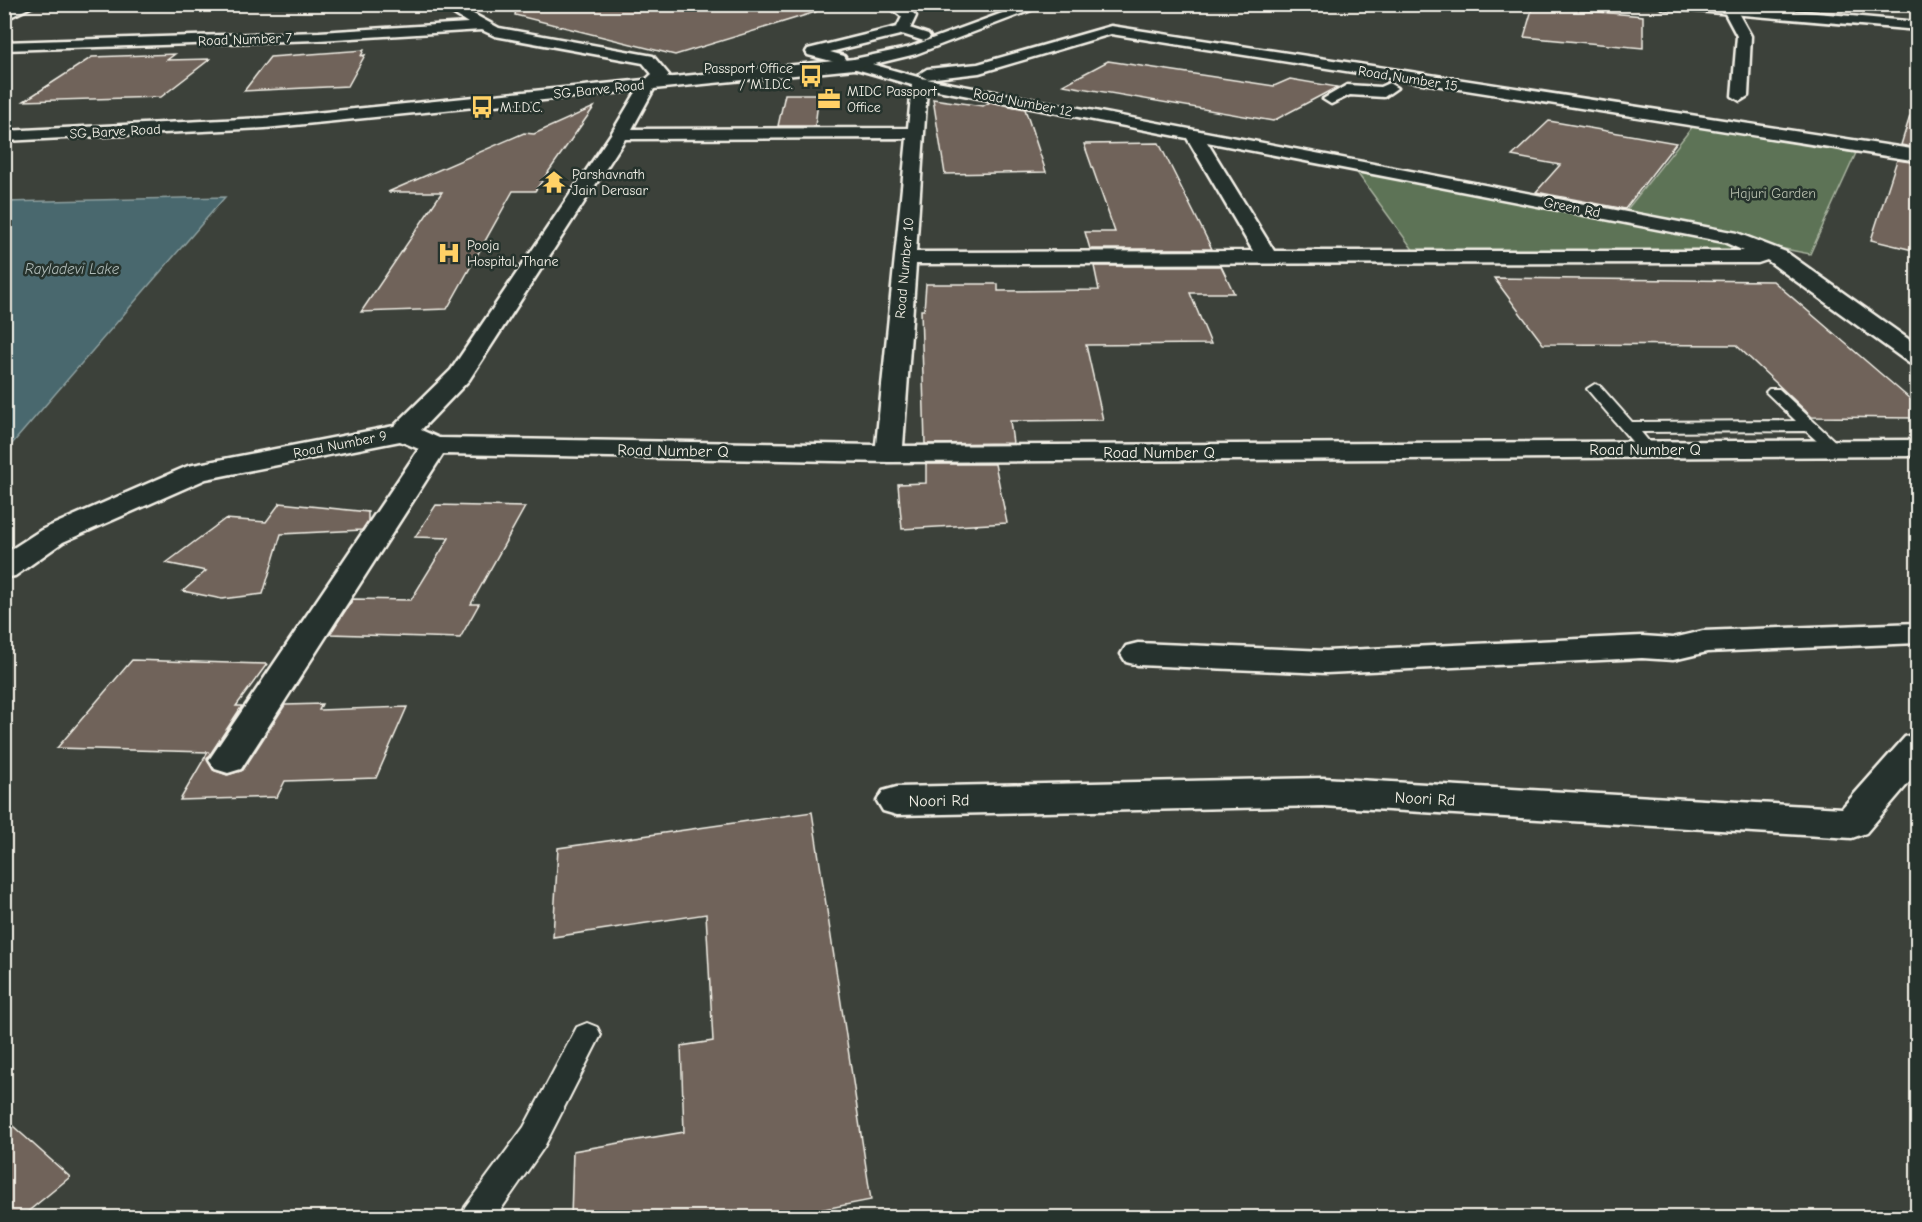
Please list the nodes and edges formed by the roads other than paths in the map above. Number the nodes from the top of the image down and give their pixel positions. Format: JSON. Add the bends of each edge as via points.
{"nodes":[{"id":1,"x":31,"y":4,"type":"edge"},
{"id":2,"x":444,"y":4,"type":"edge"},
{"id":3,"x":891,"y":4,"type":"edge"},
{"id":4,"x":1011,"y":4,"type":"edge"},
{"id":5,"x":1041,"y":4,"type":"edge"},
{"id":6,"x":1662,"y":4,"type":"edge"},
{"id":7,"x":1729,"y":7,"type":"edge"},
{"id":8,"x":4,"y":16,"type":"edge"},
{"id":9,"x":484,"y":26,"type":"junction"},
{"id":10,"x":1917,"y":26,"type":"edge"},
{"id":11,"x":903,"y":30,"type":"junction"},
{"id":12,"x":924,"y":37,"type":"junction"},
{"id":13,"x":4,"y":46,"type":"edge"},
{"id":14,"x":847,"y":62,"type":"junction"},
{"id":15,"x":1401,"y":77,"type":"junction"},
{"id":16,"x":655,"y":79,"type":"junction"},
{"id":17,"x":911,"y":80,"type":"junction"},
{"id":18,"x":1740,"y":96,"type":"dead end"},
{"id":19,"x":1331,"y":99,"type":"dead end"},
{"id":20,"x":4,"y":127,"type":"edge"},
{"id":21,"x":916,"y":133,"type":"junction"},
{"id":22,"x":620,"y":134,"type":"junction"},
{"id":23,"x":1194,"y":135,"type":"junction"},
{"id":24,"x":4,"y":136,"type":"edge"},
{"id":25,"x":1917,"y":156,"type":"edge"},
{"id":26,"x":1778,"y":257,"type":"junction"},
{"id":27,"x":905,"y":258,"type":"junction"},
{"id":28,"x":1268,"y":258,"type":"junction"},
{"id":29,"x":1917,"y":358,"type":"edge"},
{"id":30,"x":1595,"y":389,"type":"dead end"},
{"id":31,"x":1774,"y":392,"type":"dead end"},
{"id":32,"x":1811,"y":426,"type":"junction"},
{"id":33,"x":1628,"y":427,"type":"junction"},
{"id":34,"x":403,"y":432,"type":"junction"},
{"id":35,"x":435,"y":446,"type":"junction"},
{"id":36,"x":1834,"y":448,"type":"junction"},
{"id":37,"x":1917,"y":448,"type":"edge"},
{"id":38,"x":1647,"y":449,"type":"junction"},
{"id":39,"x":889,"y":454,"type":"junction"},
{"id":40,"x":4,"y":569,"type":"edge"},
{"id":41,"x":1917,"y":633,"type":"edge"},
{"id":42,"x":1138,"y":654,"type":"dead end"},
{"id":43,"x":1917,"y":746,"type":"edge"},
{"id":44,"x":228,"y":760,"type":"dead end"},
{"id":45,"x":897,"y":801,"type":"dead end"},
{"id":46,"x":587,"y":1035,"type":"dead end"},
{"id":47,"x":476,"y":1218,"type":"edge"}],
"edges":[{"from":1,"to":8,"type":"street"},
{"from":2,"to":9,"type":"street"},
{"from":3,"to":11,"type":"street","via":[[909,16]]},
{"from":4,"to":12,"type":"street","name":"SG Barve Road"},
{"from":5,"to":14,"type":"street","name":"SG Barve Road","via":[[910,51]]},
{"from":6,"to":7,"type":"street"},
{"from":7,"to":10,"type":"street"},
{"from":7,"to":18,"type":"street","via":[[1744,36]]},
{"from":9,"to":13,"type":"street","name":"Road Number 7","via":[[319,36]]},
{"from":9,"to":16,"type":"street","via":[[495,32],[648,59]]},
{"from":11,"to":12,"type":"street"},
{"from":11,"to":14,"type":"street","name":"Road Number 12","via":[[813,52]]},
{"from":12,"to":14,"type":"street","name":"SG Barve Road"},
{"from":14,"to":16,"type":"street","name":"SG Barve Road"},
{"from":14,"to":17,"type":"street","name":"Road Number 12"},
{"from":15,"to":17,"type":"street","name":"Road Number 15","via":[[1112,30],[979,68]]},
{"from":15,"to":19,"type":"street","via":[[1384,92],[1347,90]]},
{"from":15,"to":25,"type":"street","name":"Road Number 15"},
{"from":16,"to":20,"type":"street","name":"SG Barve Road","via":[[273,115]]},
{"from":16,"to":22,"type":"street","name":"Road Number 9"},
{"from":16,"to":24,"type":"street","name":"SG Barve Road","via":[[265,123]]},
{"from":17,"to":21,"type":"street","name":"Road Number 10"},
{"from":17,"to":23,"type":"street","name":"Road Number 12"},
{"from":21,"to":22,"type":"street"},
{"from":21,"to":27,"type":"street","name":"Road Number 10"},
{"from":22,"to":34,"type":"street","name":"Road Number 9","via":[[460,375]]},
{"from":23,"to":26,"type":"street","name":"Green Rd","via":[[1730,237]]},
{"from":23,"to":28,"type":"street"},
{"from":26,"to":28,"type":"street"},
{"from":26,"to":29,"type":"street","name":"Green Rd"},
{"from":27,"to":28,"type":"street"},
{"from":27,"to":39,"type":"street","name":"Road Number 10"},
{"from":30,"to":33,"type":"lane"},
{"from":31,"to":32,"type":"lane"},
{"from":32,"to":33,"type":"lane"},
{"from":32,"to":36,"type":"lane"},
{"from":33,"to":38,"type":"lane"},
{"from":34,"to":35,"type":"street","name":"Road Number Q"},
{"from":34,"to":40,"type":"street","name":"Road Number 9","via":[[198,472],[52,536]]},
{"from":35,"to":39,"type":"street","name":"Road Number Q"},
{"from":35,"to":44,"type":"street"},
{"from":36,"to":37,"type":"street","name":"Road Number Q"},
{"from":36,"to":38,"type":"street","name":"Road Number Q"},
{"from":38,"to":39,"type":"street","name":"Road Number Q"},
{"from":41,"to":42,"type":"street","via":[[1702,642],[1680,648],[1326,662]]},
{"from":43,"to":45,"type":"street","name":"Noori Rd","via":[[1852,823],[1323,792]]},
{"from":46,"to":47,"type":"lane","via":[[534,1137]]}]}
